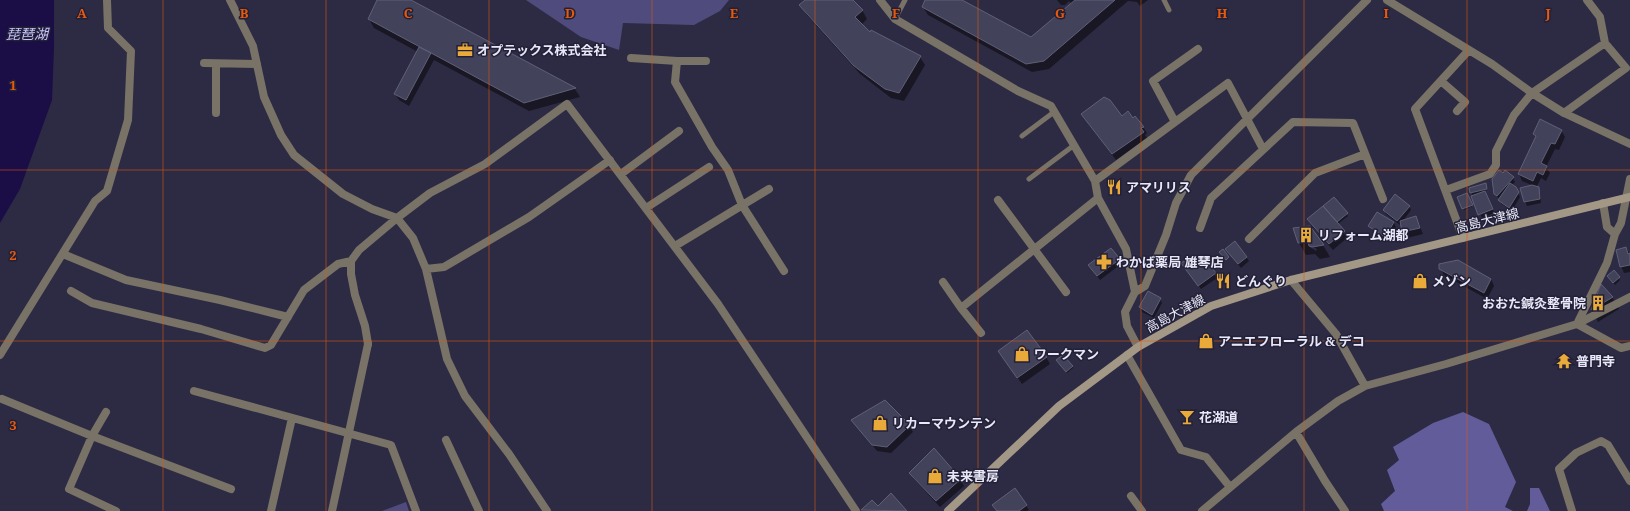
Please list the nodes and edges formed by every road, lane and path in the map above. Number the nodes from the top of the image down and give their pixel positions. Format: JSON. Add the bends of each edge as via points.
{"nodes":[{"id":1,"x":107,"y":0,"type":"edge"},
{"id":2,"x":230,"y":0,"type":"edge"},
{"id":3,"x":880,"y":0,"type":"edge"},
{"id":4,"x":906,"y":0,"type":"edge"},
{"id":5,"x":1164,"y":0,"type":"edge"},
{"id":6,"x":1367,"y":0,"type":"edge"},
{"id":7,"x":1387,"y":0,"type":"edge"},
{"id":8,"x":1587,"y":0,"type":"edge"},
{"id":9,"x":1169,"y":10,"type":"dead end"},
{"id":10,"x":896,"y":19,"type":"junction"},
{"id":11,"x":1605,"y":43,"type":"junction"},
{"id":12,"x":1198,"y":49,"type":"dead end"},
{"id":13,"x":1469,"y":50,"type":"junction"},
{"id":14,"x":632,"y":58,"type":"dead end"},
{"id":15,"x":677,"y":61,"type":"junction"},
{"id":16,"x":706,"y":61,"type":"dead end"},
{"id":17,"x":204,"y":63,"type":"dead end"},
{"id":18,"x":216,"y":64,"type":"junction"},
{"id":19,"x":257,"y":64,"type":"junction"},
{"id":20,"x":1628,"y":67,"type":"edge"},
{"id":21,"x":1441,"y":81,"type":"junction"},
{"id":22,"x":1532,"y":93,"type":"junction"},
{"id":23,"x":1458,"y":111,"type":"dead end"},
{"id":24,"x":1054,"y":112,"type":"junction"},
{"id":25,"x":216,"y":113,"type":"dead end"},
{"id":26,"x":1564,"y":113,"type":"junction"},
{"id":27,"x":1247,"y":119,"type":"junction"},
{"id":28,"x":1175,"y":122,"type":"junction"},
{"id":29,"x":679,"y":131,"type":"dead end"},
{"id":30,"x":1022,"y":136,"type":"dead end"},
{"id":31,"x":1630,"y":144,"type":"edge"},
{"id":32,"x":1073,"y":146,"type":"junction"},
{"id":33,"x":1263,"y":149,"type":"junction"},
{"id":34,"x":1365,"y":154,"type":"junction"},
{"id":35,"x":610,"y":160,"type":"junction"},
{"id":36,"x":709,"y":167,"type":"dead end"},
{"id":37,"x":621,"y":174,"type":"junction"},
{"id":38,"x":1029,"y":179,"type":"dead end"},
{"id":39,"x":1630,"y":179,"type":"edge"},
{"id":40,"x":1095,"y":181,"type":"junction"},
{"id":41,"x":769,"y":189,"type":"dead end"},
{"id":42,"x":1446,"y":190,"type":"junction"},
{"id":43,"x":1628,"y":197,"type":"edge"},
{"id":44,"x":1098,"y":198,"type":"junction"},
{"id":45,"x":1382,"y":199,"type":"dead end"},
{"id":46,"x":998,"y":200,"type":"dead end"},
{"id":47,"x":1603,"y":203,"type":"junction"},
{"id":48,"x":742,"y":205,"type":"junction"},
{"id":49,"x":646,"y":208,"type":"junction"},
{"id":50,"x":397,"y":218,"type":"junction"},
{"id":51,"x":1200,"y":228,"type":"dead end"},
{"id":52,"x":1616,"y":234,"type":"junction"},
{"id":53,"x":1463,"y":238,"type":"junction"},
{"id":54,"x":1248,"y":240,"type":"dead end"},
{"id":55,"x":675,"y":246,"type":"junction"},
{"id":56,"x":1034,"y":250,"type":"junction"},
{"id":57,"x":63,"y":254,"type":"junction"},
{"id":58,"x":351,"y":261,"type":"junction"},
{"id":59,"x":426,"y":269,"type":"junction"},
{"id":60,"x":784,"y":271,"type":"dead end"},
{"id":61,"x":1290,"y":280,"type":"junction"},
{"id":62,"x":943,"y":282,"type":"dead end"},
{"id":63,"x":71,"y":292,"type":"dead end"},
{"id":64,"x":1066,"y":292,"type":"dead end"},
{"id":65,"x":1135,"y":292,"type":"junction"},
{"id":66,"x":1630,"y":297,"type":"edge"},
{"id":67,"x":961,"y":308,"type":"junction"},
{"id":68,"x":288,"y":317,"type":"junction"},
{"id":69,"x":1577,"y":324,"type":"junction"},
{"id":70,"x":982,"y":333,"type":"dead end"},
{"id":71,"x":1630,"y":346,"type":"edge"},
{"id":72,"x":1138,"y":347,"type":"junction"},
{"id":73,"x":0,"y":355,"type":"edge"},
{"id":74,"x":1127,"y":355,"type":"junction"},
{"id":75,"x":1365,"y":386,"type":"junction"},
{"id":76,"x":194,"y":391,"type":"dead end"},
{"id":77,"x":2,"y":399,"type":"dead end"},
{"id":78,"x":106,"y":412,"type":"dead end"},
{"id":79,"x":292,"y":418,"type":"junction"},
{"id":80,"x":1296,"y":432,"type":"junction"},
{"id":81,"x":349,"y":433,"type":"junction"},
{"id":82,"x":92,"y":436,"type":"junction"},
{"id":83,"x":446,"y":440,"type":"dead end"},
{"id":84,"x":1629,"y":479,"type":"edge"},
{"id":85,"x":1230,"y":487,"type":"junction"},
{"id":86,"x":230,"y":489,"type":"dead end"},
{"id":87,"x":1131,"y":496,"type":"dead end"},
{"id":88,"x":116,"y":511,"type":"edge"},
{"id":89,"x":271,"y":511,"type":"edge"},
{"id":90,"x":332,"y":511,"type":"edge"},
{"id":91,"x":416,"y":511,"type":"edge"},
{"id":92,"x":479,"y":511,"type":"edge"},
{"id":93,"x":547,"y":511,"type":"edge"},
{"id":94,"x":856,"y":511,"type":"edge"},
{"id":95,"x":948,"y":511,"type":"edge"},
{"id":96,"x":1142,"y":511,"type":"edge"},
{"id":97,"x":1202,"y":511,"type":"edge"},
{"id":98,"x":1345,"y":511,"type":"edge"},
{"id":99,"x":1572,"y":511,"type":"edge"}],
"edges":[{"from":1,"to":57,"type":"street","via":[[108,28],[131,51],[128,120],[107,191],[95,201]]},
{"from":2,"to":19,"type":"street","via":[[253,46]]},
{"from":3,"to":10,"type":"street"},
{"from":4,"to":10,"type":"lane"},
{"from":5,"to":9,"type":"lane"},
{"from":6,"to":27,"type":"street"},
{"from":7,"to":13,"type":"street"},
{"from":8,"to":11,"type":"street","via":[[1600,17]]},
{"from":10,"to":24,"type":"street","via":[[1018,91],[1051,106]]},
{"from":11,"to":20,"type":"street"},
{"from":11,"to":22,"type":"street"},
{"from":12,"to":28,"type":"street","via":[[1153,81]]},
{"from":13,"to":21,"type":"street"},
{"from":13,"to":22,"type":"street"},
{"from":14,"to":15,"type":"street"},
{"from":15,"to":16,"type":"street"},
{"from":15,"to":48,"type":"street","via":[[675,82],[728,170]]},
{"from":17,"to":18,"type":"street"},
{"from":18,"to":19,"type":"street"},
{"from":18,"to":25,"type":"street"},
{"from":19,"to":50,"type":"street","via":[[264,97],[281,135],[294,155],[343,194]]},
{"from":20,"to":26,"type":"street"},
{"from":21,"to":23,"type":"street","via":[[1465,102]]},
{"from":21,"to":42,"type":"street","via":[[1415,110]]},
{"from":22,"to":26,"type":"street"},
{"from":22,"to":42,"type":"street","via":[[1514,115],[1496,151],[1496,165],[1490,174]]},
{"from":24,"to":30,"type":"lane"},
{"from":24,"to":32,"type":"street"},
{"from":26,"to":31,"type":"street"},
{"from":27,"to":28,"type":"street","via":[[1228,83]]},
{"from":27,"to":33,"type":"street"},
{"from":27,"to":65,"type":"street","via":[[1191,175],[1176,203],[1145,286]]},
{"from":28,"to":40,"type":"street"},
{"from":29,"to":37,"type":"street"},
{"from":32,"to":38,"type":"lane"},
{"from":32,"to":40,"type":"street"},
{"from":33,"to":34,"type":"street","via":[[1293,122],[1353,123]]},
{"from":33,"to":51,"type":"street","via":[[1211,198]]},
{"from":34,"to":45,"type":"street"},
{"from":34,"to":54,"type":"street","via":[[1315,173]]},
{"from":35,"to":37,"type":"street"},
{"from":35,"to":50,"type":"street","via":[[567,104],[485,164],[430,193]]},
{"from":35,"to":59,"type":"street","via":[[529,217],[444,267]]},
{"from":36,"to":49,"type":"street"},
{"from":37,"to":49,"type":"street"},
{"from":39,"to":43,"type":"street"},
{"from":40,"to":44,"type":"street"},
{"from":41,"to":48,"type":"street"},
{"from":42,"to":53,"type":"street"},
{"from":43,"to":47,"type":"main road","name":"高島大津線"},
{"from":43,"to":52,"type":"street"},
{"from":44,"to":56,"type":"street"},
{"from":44,"to":65,"type":"street","via":[[1126,249]]},
{"from":46,"to":56,"type":"street"},
{"from":47,"to":52,"type":"street","via":[[1607,227]]},
{"from":47,"to":53,"type":"main road","name":"高島大津線"},
{"from":48,"to":55,"type":"street"},
{"from":48,"to":60,"type":"street"},
{"from":49,"to":55,"type":"street"},
{"from":50,"to":58,"type":"street","via":[[359,250]]},
{"from":50,"to":59,"type":"street","via":[[413,238]]},
{"from":52,"to":69,"type":"street","via":[[1607,262]]},
{"from":53,"to":61,"type":"main road","name":"高島大津線"},
{"from":55,"to":94,"type":"street","via":[[718,304]]},
{"from":56,"to":64,"type":"street"},
{"from":56,"to":67,"type":"street"},
{"from":57,"to":68,"type":"street","via":[[126,280]]},
{"from":57,"to":73,"type":"street"},
{"from":58,"to":68,"type":"street","via":[[338,264],[304,290]]},
{"from":58,"to":81,"type":"street","via":[[355,295],[368,344]]},
{"from":59,"to":93,"type":"street","via":[[447,359],[465,396],[509,454]]},
{"from":61,"to":72,"type":"main road","name":"高島大津線","via":[[1211,306]]},
{"from":61,"to":75,"type":"street","via":[[1336,334]]},
{"from":62,"to":67,"type":"street"},
{"from":63,"to":68,"type":"street","via":[[92,303],[201,329],[266,348],[272,345]]},
{"from":65,"to":72,"type":"street","via":[[1125,312],[1128,326]]},
{"from":66,"to":69,"type":"street"},
{"from":67,"to":70,"type":"street"},
{"from":69,"to":71,"type":"street","via":[[1621,348]]},
{"from":69,"to":75,"type":"street"},
{"from":72,"to":74,"type":"main road","name":"高島大津線"},
{"from":74,"to":85,"type":"street","via":[[1181,450],[1206,457]]},
{"from":74,"to":95,"type":"main road","name":"高島大津線","via":[[1059,406]]},
{"from":75,"to":80,"type":"street","via":[[1338,401]]},
{"from":76,"to":79,"type":"street"},
{"from":77,"to":82,"type":"street"},
{"from":78,"to":82,"type":"street"},
{"from":79,"to":81,"type":"street"},
{"from":79,"to":89,"type":"street"},
{"from":80,"to":85,"type":"street"},
{"from":80,"to":98,"type":"street"},
{"from":81,"to":90,"type":"street"},
{"from":81,"to":91,"type":"street","via":[[391,445]]},
{"from":82,"to":86,"type":"street"},
{"from":82,"to":88,"type":"street","via":[[69,489]]},
{"from":83,"to":92,"type":"street"},
{"from":84,"to":99,"type":"street","via":[[1608,445],[1601,441],[1576,453],[1559,468]]},
{"from":85,"to":97,"type":"street"},
{"from":87,"to":96,"type":"street"}]}
